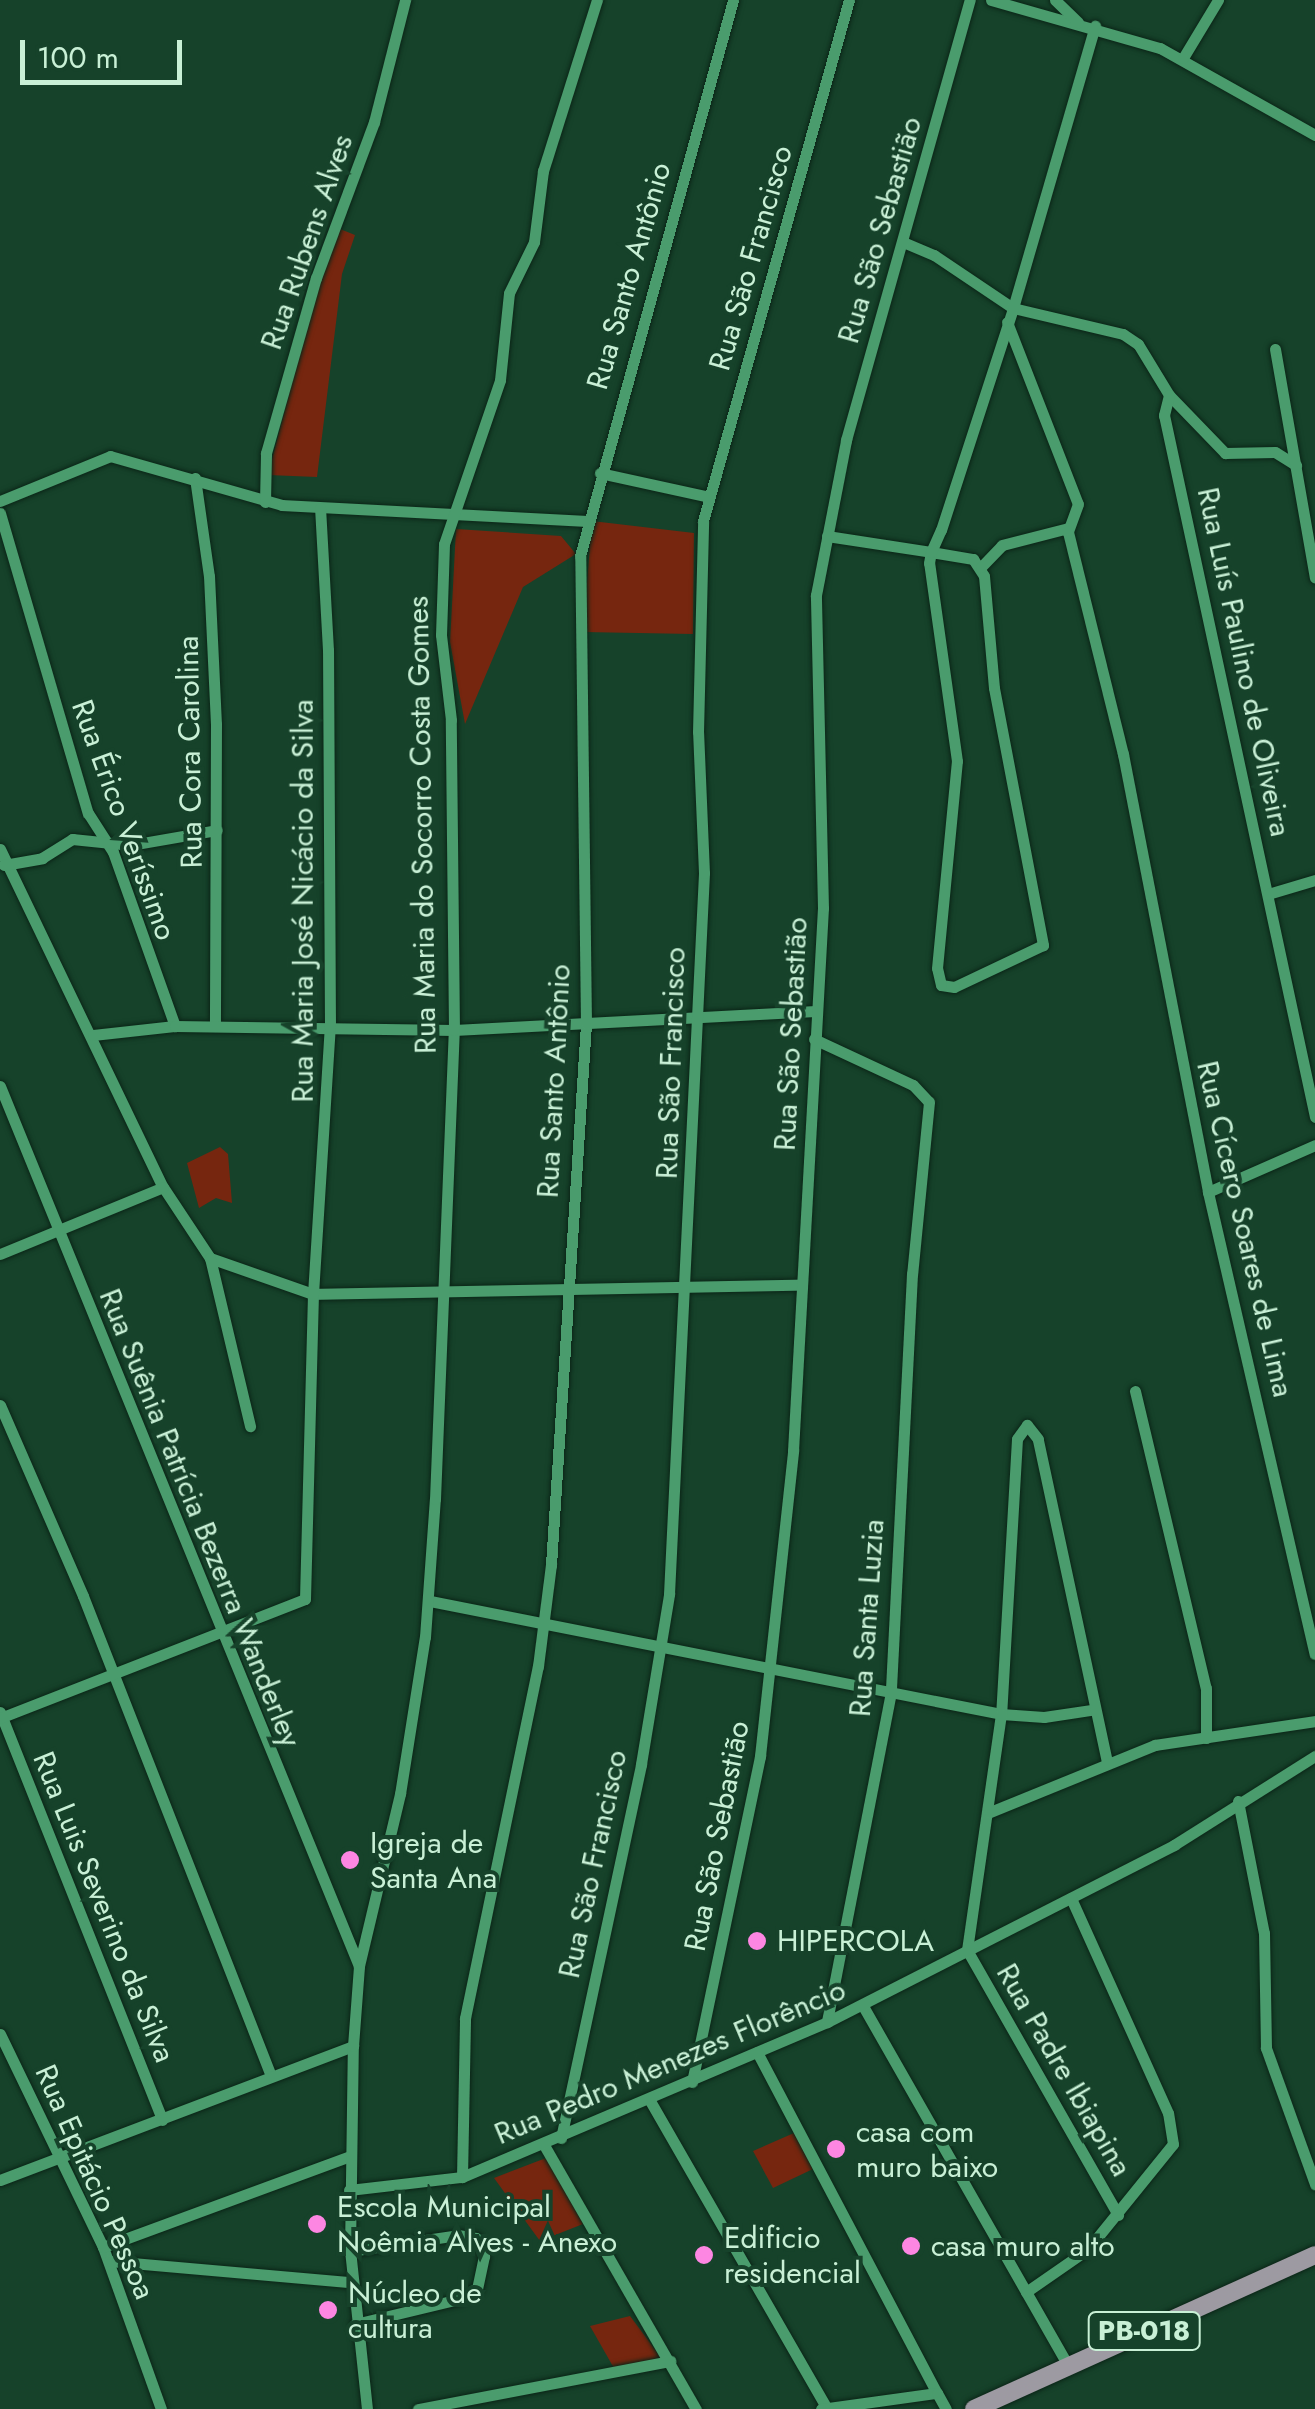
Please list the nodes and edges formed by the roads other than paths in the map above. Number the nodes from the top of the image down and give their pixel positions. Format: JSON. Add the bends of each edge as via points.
{"nodes":[{"id":1,"x":405,"y":0,"type":"edge"},
{"id":2,"x":597,"y":0,"type":"edge"},
{"id":3,"x":733,"y":0,"type":"edge"},
{"id":4,"x":850,"y":0,"type":"edge"},
{"id":5,"x":970,"y":0,"type":"edge"},
{"id":6,"x":991,"y":0,"type":"edge"},
{"id":7,"x":1055,"y":0,"type":"edge"},
{"id":8,"x":1218,"y":0,"type":"edge"},
{"id":9,"x":1078,"y":22,"type":"junction"},
{"id":10,"x":1095,"y":26,"type":"junction"},
{"id":11,"x":1183,"y":58,"type":"junction"},
{"id":12,"x":1313,"y":130,"type":"edge"},
{"id":13,"x":902,"y":242,"type":"junction"},
{"id":14,"x":1012,"y":308,"type":"junction"},
{"id":15,"x":1008,"y":322,"type":"junction"},
{"id":16,"x":1274,"y":349,"type":"dead end"},
{"id":17,"x":1169,"y":395,"type":"junction"},
{"id":18,"x":1296,"y":465,"type":"junction"},
{"id":19,"x":600,"y":473,"type":"junction"},
{"id":20,"x":195,"y":478,"type":"junction"},
{"id":21,"x":708,"y":498,"type":"junction"},
{"id":22,"x":0,"y":501,"type":"edge"},
{"id":23,"x":264,"y":502,"type":"junction"},
{"id":24,"x":320,"y":508,"type":"junction"},
{"id":25,"x":0,"y":513,"type":"edge"},
{"id":26,"x":450,"y":516,"type":"junction"},
{"id":27,"x":587,"y":521,"type":"junction"},
{"id":28,"x":1068,"y":528,"type":"junction"},
{"id":29,"x":827,"y":536,"type":"junction"},
{"id":30,"x":1312,"y":540,"type":"edge"},
{"id":31,"x":931,"y":552,"type":"junction"},
{"id":32,"x":981,"y":567,"type":"junction"},
{"id":33,"x":1315,"y":578,"type":"edge"},
{"id":34,"x":217,"y":830,"type":"junction"},
{"id":35,"x":109,"y":844,"type":"junction"},
{"id":36,"x":0,"y":849,"type":"edge"},
{"id":37,"x":4,"y":866,"type":"edge"},
{"id":38,"x":1315,"y":880,"type":"edge"},
{"id":39,"x":1268,"y":894,"type":"junction"},
{"id":40,"x":816,"y":1012,"type":"junction"},
{"id":41,"x":698,"y":1020,"type":"junction"},
{"id":42,"x":586,"y":1024,"type":"junction"},
{"id":43,"x":215,"y":1025,"type":"junction"},
{"id":44,"x":175,"y":1026,"type":"junction"},
{"id":45,"x":330,"y":1027,"type":"junction"},
{"id":46,"x":454,"y":1030,"type":"junction"},
{"id":47,"x":94,"y":1035,"type":"junction"},
{"id":48,"x":814,"y":1040,"type":"junction"},
{"id":49,"x":0,"y":1086,"type":"edge"},
{"id":50,"x":1315,"y":1116,"type":"edge"},
{"id":51,"x":1315,"y":1144,"type":"edge"},
{"id":52,"x":162,"y":1187,"type":"junction"},
{"id":53,"x":1208,"y":1192,"type":"junction"},
{"id":54,"x":58,"y":1231,"type":"junction"},
{"id":55,"x":0,"y":1254,"type":"edge"},
{"id":56,"x":210,"y":1258,"type":"junction"},
{"id":57,"x":802,"y":1285,"type":"junction"},
{"id":58,"x":686,"y":1288,"type":"junction"},
{"id":59,"x":566,"y":1293,"type":"junction"},
{"id":60,"x":313,"y":1294,"type":"junction"},
{"id":61,"x":441,"y":1297,"type":"junction"},
{"id":62,"x":1135,"y":1391,"type":"dead end"},
{"id":63,"x":0,"y":1405,"type":"edge"},
{"id":64,"x":250,"y":1426,"type":"dead end"},
{"id":65,"x":430,"y":1601,"type":"junction"},
{"id":66,"x":546,"y":1622,"type":"junction"},
{"id":67,"x":219,"y":1629,"type":"junction"},
{"id":68,"x":662,"y":1645,"type":"junction"},
{"id":69,"x":1315,"y":1654,"type":"edge"},
{"id":70,"x":774,"y":1668,"type":"junction"},
{"id":71,"x":112,"y":1672,"type":"junction"},
{"id":72,"x":890,"y":1692,"type":"junction"},
{"id":73,"x":1091,"y":1710,"type":"junction"},
{"id":74,"x":1001,"y":1714,"type":"junction"},
{"id":75,"x":1,"y":1716,"type":"edge"},
{"id":76,"x":1315,"y":1722,"type":"edge"},
{"id":77,"x":1206,"y":1738,"type":"junction"},
{"id":78,"x":1315,"y":1756,"type":"edge"},
{"id":79,"x":1107,"y":1762,"type":"junction"},
{"id":80,"x":1238,"y":1801,"type":"junction"},
{"id":81,"x":990,"y":1812,"type":"junction"},
{"id":82,"x":1071,"y":1898,"type":"junction"},
{"id":83,"x":967,"y":1950,"type":"junction"},
{"id":84,"x":359,"y":1966,"type":"junction"},
{"id":85,"x":863,"y":2006,"type":"junction"},
{"id":86,"x":827,"y":2022,"type":"junction"},
{"id":87,"x":0,"y":2034,"type":"edge"},
{"id":88,"x":352,"y":2046,"type":"junction"},
{"id":89,"x":757,"y":2052,"type":"junction"},
{"id":90,"x":272,"y":2076,"type":"junction"},
{"id":91,"x":692,"y":2082,"type":"junction"},
{"id":92,"x":649,"y":2099,"type":"junction"},
{"id":93,"x":162,"y":2120,"type":"junction"},
{"id":94,"x":560,"y":2138,"type":"junction"},
{"id":95,"x":544,"y":2145,"type":"junction"},
{"id":96,"x":350,"y":2156,"type":"junction"},
{"id":97,"x":60,"y":2160,"type":"junction"},
{"id":98,"x":462,"y":2177,"type":"junction"},
{"id":99,"x":0,"y":2180,"type":"edge"},
{"id":100,"x":1315,"y":2184,"type":"edge"},
{"id":101,"x":348,"y":2190,"type":"junction"},
{"id":102,"x":1118,"y":2216,"type":"junction"},
{"id":103,"x":103,"y":2247,"type":"junction"},
{"id":104,"x":350,"y":2250,"type":"junction"},
{"id":105,"x":1315,"y":2254,"type":"edge"},
{"id":106,"x":109,"y":2262,"type":"junction"},
{"id":107,"x":351,"y":2282,"type":"junction"},
{"id":108,"x":1026,"y":2292,"type":"junction"},
{"id":109,"x":355,"y":2324,"type":"junction"},
{"id":110,"x":670,"y":2362,"type":"junction"},
{"id":111,"x":1068,"y":2365,"type":"junction"},
{"id":112,"x":938,"y":2393,"type":"junction"},
{"id":113,"x":474,"y":2395,"type":"junction"},
{"id":114,"x":824,"y":2408,"type":"edge"},
{"id":115,"x":161,"y":2409,"type":"edge"},
{"id":116,"x":367,"y":2409,"type":"edge"},
{"id":117,"x":418,"y":2409,"type":"edge"},
{"id":118,"x":479,"y":2409,"type":"edge"},
{"id":119,"x":696,"y":2409,"type":"edge"},
{"id":120,"x":946,"y":2409,"type":"edge"},
{"id":121,"x":974,"y":2409,"type":"edge"}],
"edges":[{"from":1,"to":23,"type":"street","name":"Rua Rubens Alves","via":[[374,122],[316,278],[266,453]]},
{"from":2,"to":26,"type":"street","name":"Rua Maria do Socorro Costa Gomes","via":[[543,170],[534,242],[509,293],[500,380]]},
{"from":3,"to":19,"type":"street","name":"Rua Santo Antônio"},
{"from":4,"to":21,"type":"street","name":"Rua São Francisco"},
{"from":5,"to":13,"type":"street","name":"Rua São Sebastião"},
{"from":6,"to":9,"type":"street"},
{"from":7,"to":9,"type":"street"},
{"from":8,"to":11,"type":"street"},
{"from":9,"to":10,"type":"street"},
{"from":10,"to":11,"type":"street"},
{"from":10,"to":14,"type":"street"},
{"from":11,"to":12,"type":"street"},
{"from":13,"to":14,"type":"street","via":[[934,254]]},
{"from":13,"to":29,"type":"street","name":"Rua São Sebastião","via":[[846,440]]},
{"from":14,"to":15,"type":"street"},
{"from":14,"to":17,"type":"street","via":[[1123,334],[1138,344]]},
{"from":15,"to":28,"type":"street","name":"Rua Cícero Soares de Lima","via":[[1076,496],[1078,512]]},
{"from":15,"to":31,"type":"street"},
{"from":16,"to":18,"type":"street"},
{"from":17,"to":18,"type":"street","via":[[1225,453],[1276,452]]},
{"from":17,"to":39,"type":"street","name":"Rua Luís Paulino de Oliveira","via":[[1164,415]]},
{"from":18,"to":30,"type":"street"},
{"from":19,"to":21,"type":"street"},
{"from":19,"to":27,"type":"street","name":"Rua Santo Antônio"},
{"from":20,"to":22,"type":"street","via":[[102,456]]},
{"from":20,"to":23,"type":"street"},
{"from":20,"to":34,"type":"street","name":"Rua Cora Carolina","via":[[209,576]]},
{"from":21,"to":41,"type":"street","name":"Rua São Francisco","via":[[698,602],[704,873]]},
{"from":23,"to":24,"type":"street"},
{"from":24,"to":26,"type":"street"},
{"from":24,"to":45,"type":"street","name":"Rua Maria José Nicácio da Silva","via":[[328,650]]},
{"from":25,"to":35,"type":"street","name":"Rua Érico Veríssimo","via":[[88,813]]},
{"from":26,"to":27,"type":"street"},
{"from":26,"to":46,"type":"street","name":"Rua Maria do Socorro Costa Gomes","via":[[441,635],[452,749]]},
{"from":27,"to":42,"type":"street","name":"Rua Santo Antônio","via":[[579,660]]},
{"from":28,"to":32,"type":"street","via":[[1002,545]]},
{"from":28,"to":53,"type":"street","name":"Rua Cícero Soares de Lima","via":[[1124,754]]},
{"from":29,"to":31,"type":"street"},
{"from":29,"to":40,"type":"street","name":"Rua São Sebastião","via":[[816,595],[825,807]]},
{"from":30,"to":33,"type":"street"},
{"from":31,"to":32,"type":"street","via":[[973,558]]},
{"from":31,"to":32,"type":"street","via":[[929,581],[957,762],[937,968],[947,988],[1043,946],[999,718]]},
{"from":34,"to":35,"type":"street"},
{"from":34,"to":43,"type":"street","name":"Rua Cora Carolina"},
{"from":35,"to":37,"type":"street","via":[[72,839],[42,858]]},
{"from":35,"to":44,"type":"street","name":"Rua Érico Veríssimo"},
{"from":36,"to":37,"type":"street"},
{"from":37,"to":47,"type":"street"},
{"from":38,"to":39,"type":"street"},
{"from":39,"to":50,"type":"street","name":"Rua Luís Paulino de Oliveira"},
{"from":40,"to":41,"type":"street"},
{"from":40,"to":48,"type":"street","name":"Rua São Sebastião"},
{"from":41,"to":42,"type":"street"},
{"from":41,"to":58,"type":"street","name":"Rua São Francisco"},
{"from":42,"to":46,"type":"street"},
{"from":42,"to":59,"type":"street","name":"Rua Santo Antônio"},
{"from":43,"to":44,"type":"street"},
{"from":43,"to":45,"type":"street"},
{"from":44,"to":47,"type":"street"},
{"from":45,"to":46,"type":"street"},
{"from":45,"to":60,"type":"street","name":"Rua Maria José Nicácio da Silva"},
{"from":46,"to":61,"type":"street","name":"Rua Maria do Socorro Costa Gomes"},
{"from":47,"to":52,"type":"street"},
{"from":48,"to":57,"type":"street","name":"Rua São Sebastião"},
{"from":48,"to":72,"type":"street","name":"Rua Santa Luzia","via":[[913,1085],[928,1102]]},
{"from":49,"to":54,"type":"street","name":"Rua Suênia Patrícia Bezerra Wanderley"},
{"from":51,"to":53,"type":"street"},
{"from":52,"to":54,"type":"street"},
{"from":52,"to":56,"type":"street"},
{"from":53,"to":69,"type":"street","name":"Rua Cícero Soares de Lima"},
{"from":54,"to":55,"type":"street"},
{"from":54,"to":67,"type":"street","name":"Rua Suênia Patrícia Bezerra Wanderley"},
{"from":56,"to":60,"type":"street"},
{"from":56,"to":64,"type":"street"},
{"from":57,"to":58,"type":"street"},
{"from":57,"to":70,"type":"street","name":"Rua São Sebastião"},
{"from":58,"to":59,"type":"street"},
{"from":58,"to":68,"type":"street","name":"Rua São Francisco"},
{"from":59,"to":61,"type":"street"},
{"from":59,"to":66,"type":"street","name":"Rua Santo Antônio"},
{"from":60,"to":61,"type":"street"},
{"from":60,"to":67,"type":"street","name":"Rua Maria José Nicácio da Silva","via":[[305,1599]]},
{"from":61,"to":65,"type":"street","name":"Rua Maria do Socorro Costa Gomes"},
{"from":62,"to":77,"type":"street","via":[[1209,1702]]},
{"from":63,"to":71,"type":"street"},
{"from":65,"to":66,"type":"street"},
{"from":65,"to":84,"type":"street","name":"Rua Maria do Socorro Costa Gomes","via":[[400,1794]]},
{"from":66,"to":68,"type":"street"},
{"from":66,"to":98,"type":"street","name":"Rua Santo Antônio","via":[[465,2018]]},
{"from":67,"to":71,"type":"street"},
{"from":67,"to":84,"type":"street","name":"Rua Suênia Patrícia Bezerra Wanderley"},
{"from":68,"to":70,"type":"street"},
{"from":68,"to":94,"type":"street","name":"Rua São Francisco"},
{"from":70,"to":72,"type":"street"},
{"from":70,"to":91,"type":"street","name":"Rua São Sebastião"},
{"from":71,"to":75,"type":"street"},
{"from":71,"to":90,"type":"street"},
{"from":72,"to":74,"type":"street"},
{"from":72,"to":86,"type":"street","name":"Rua Santa Luzia"},
{"from":73,"to":74,"type":"street","via":[[1044,1718]]},
{"from":73,"to":74,"type":"street","via":[[1034,1429],[1024,1426],[1017,1439]]},
{"from":73,"to":79,"type":"street"},
{"from":74,"to":81,"type":"street"},
{"from":75,"to":93,"type":"street","name":"Rua Luis Severino da Silva"},
{"from":76,"to":77,"type":"street"},
{"from":77,"to":79,"type":"street","via":[[1155,1745]]},
{"from":78,"to":80,"type":"street","name":"Rua Pedro Menezes Florêncio"},
{"from":79,"to":81,"type":"street"},
{"from":80,"to":82,"type":"street","name":"Rua Pedro Menezes Florêncio","via":[[1198,1832]]},
{"from":80,"to":100,"type":"street","via":[[1264,1932],[1266,2048]]},
{"from":81,"to":83,"type":"street","via":[[971,1889]]},
{"from":82,"to":83,"type":"street","name":"Rua Pedro Menezes Florêncio"},
{"from":82,"to":102,"type":"street","via":[[1174,2132],[1168,2159]]},
{"from":83,"to":85,"type":"street","name":"Rua Pedro Menezes Florêncio"},
{"from":83,"to":102,"type":"street","name":"Rua Padre Ibiapina"},
{"from":84,"to":88,"type":"street","name":"Rua Maria do Socorro Costa Gomes"},
{"from":85,"to":86,"type":"street","name":"Rua Pedro Menezes Florêncio"},
{"from":85,"to":108,"type":"street"},
{"from":86,"to":89,"type":"street","name":"Rua Pedro Menezes Florêncio"},
{"from":87,"to":97,"type":"street","name":"Rua Epitácio Pessoa"},
{"from":88,"to":90,"type":"street"},
{"from":88,"to":96,"type":"street","name":"Rua Maria do Socorro Costa Gomes"},
{"from":89,"to":91,"type":"street","name":"Rua Pedro Menezes Florêncio"},
{"from":89,"to":112,"type":"street"},
{"from":90,"to":93,"type":"street"},
{"from":91,"to":92,"type":"street","name":"Rua Pedro Menezes Florêncio"},
{"from":92,"to":94,"type":"street","name":"Rua Pedro Menezes Florêncio"},
{"from":92,"to":114,"type":"street"},
{"from":93,"to":97,"type":"street"},
{"from":94,"to":95,"type":"street","name":"Rua Pedro Menezes Florêncio"},
{"from":95,"to":98,"type":"street","name":"Rua Pedro Menezes Florêncio"},
{"from":95,"to":110,"type":"street"},
{"from":96,"to":101,"type":"street","name":"Rua Maria do Socorro Costa Gomes"},
{"from":96,"to":103,"type":"street"},
{"from":97,"to":99,"type":"street"},
{"from":97,"to":103,"type":"street","name":"Rua Epitácio Pessoa"},
{"from":98,"to":101,"type":"street","name":"Rua Pedro Menezes Florêncio"},
{"from":101,"to":104,"type":"street","name":"Rua Maria do Socorro Costa Gomes"},
{"from":102,"to":108,"type":"street","via":[[1088,2249]]},
{"from":103,"to":106,"type":"street","name":"Rua Epitácio Pessoa"},
{"from":104,"to":107,"type":"street","name":"Rua Maria do Socorro Costa Gomes"},
{"from":104,"to":109,"type":"street","via":[[458,2235],[476,2238],[484,2256],[477,2288],[459,2300]]},
{"from":105,"to":111,"type":"main road","number":"PB-018"},
{"from":106,"to":107,"type":"street"},
{"from":106,"to":115,"type":"street","name":"Rua Epitácio Pessoa"},
{"from":107,"to":109,"type":"street","name":"Rua Maria do Socorro Costa Gomes"},
{"from":108,"to":111,"type":"street"},
{"from":109,"to":116,"type":"street","name":"Rua Maria do Socorro Costa Gomes"},
{"from":110,"to":113,"type":"street"},
{"from":110,"to":119,"type":"street"},
{"from":111,"to":121,"type":"main road","number":"PB-018"},
{"from":112,"to":114,"type":"street"},
{"from":112,"to":120,"type":"street"},
{"from":113,"to":117,"type":"street"},
{"from":113,"to":118,"type":"street"}]}
